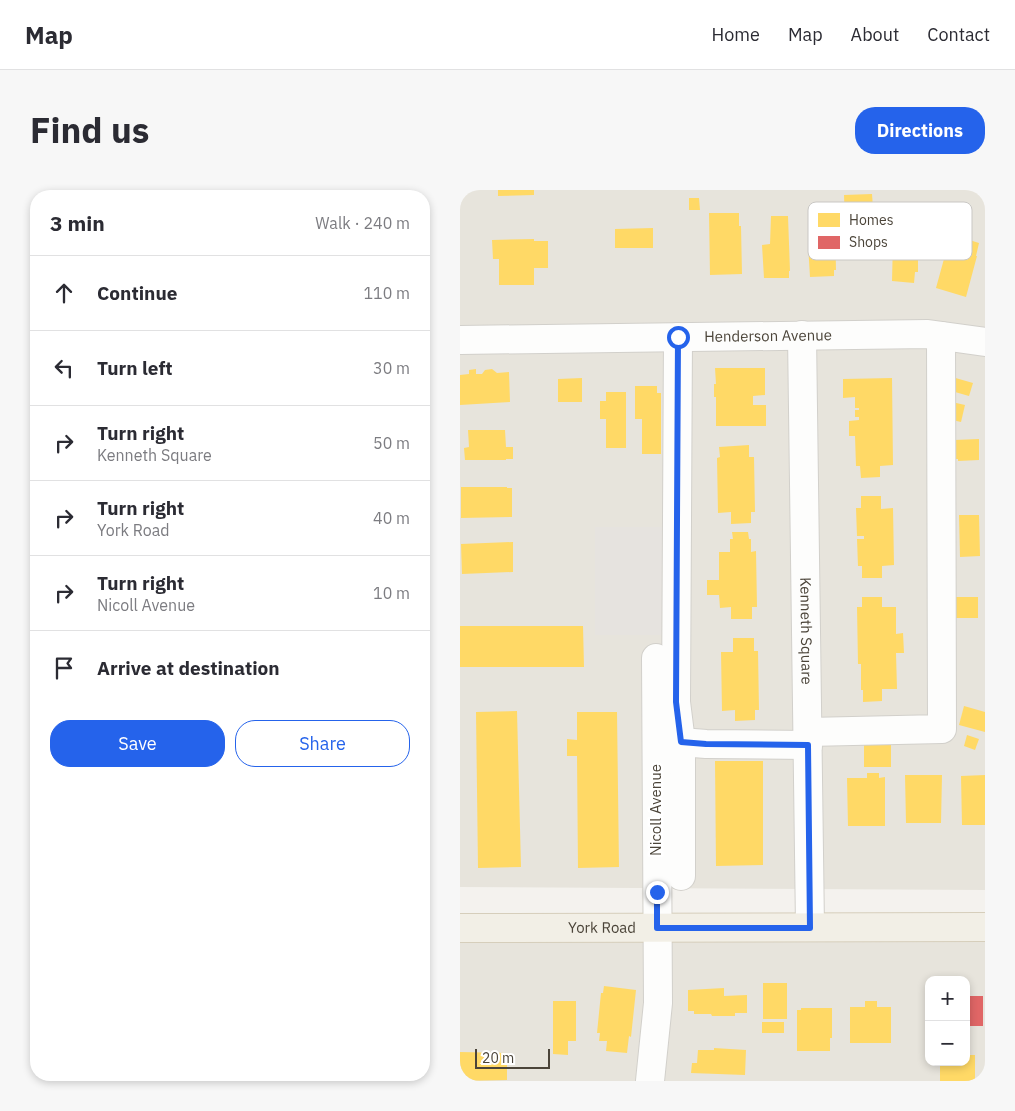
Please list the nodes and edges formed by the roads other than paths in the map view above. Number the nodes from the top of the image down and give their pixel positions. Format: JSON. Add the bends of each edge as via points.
{"nodes":[{"id":1,"x":802,"y":336,"type":"junction"},
{"id":2,"x":941,"y":336,"type":"junction"},
{"id":3,"x":678,"y":337,"type":"junction"},
{"id":4,"x":460,"y":340,"type":"edge"},
{"id":5,"x":985,"y":342,"type":"edge"},
{"id":6,"x":656,"y":658,"type":"dead end"},
{"id":7,"x":808,"y":738,"type":"junction"},
{"id":8,"x":681,"y":742,"type":"junction"},
{"id":9,"x":680,"y":876,"type":"dead end"},
{"id":10,"x":985,"y":927,"type":"edge"},
{"id":11,"x":460,"y":928,"type":"edge"},
{"id":12,"x":657,"y":928,"type":"junction"},
{"id":13,"x":810,"y":928,"type":"junction"},
{"id":14,"x":650,"y":1081,"type":"edge"}],
"edges":[{"from":1,"to":2,"type":"street","name":"Henderson Avenue"},
{"from":1,"to":3,"type":"street","name":"Henderson Avenue"},
{"from":1,"to":7,"type":"street","name":"Kenneth Square"},
{"from":2,"to":5,"type":"street","name":"Henderson Avenue"},
{"from":2,"to":7,"type":"street","via":[[942,729]]},
{"from":3,"to":4,"type":"street","name":"Henderson Avenue"},
{"from":3,"to":8,"type":"street","via":[[676,702]]},
{"from":6,"to":12,"type":"street","name":"Nicoll Avenue"},
{"from":7,"to":8,"type":"street","via":[[706,744]]},
{"from":7,"to":13,"type":"street","name":"Kenneth Square"},
{"from":8,"to":9,"type":"street"},
{"from":10,"to":13,"type":"main road","name":"York Road"},
{"from":11,"to":12,"type":"main road","name":"York Road"},
{"from":12,"to":13,"type":"main road","name":"York Road"},
{"from":12,"to":14,"type":"street","name":"Nicoll Avenue","via":[[658,1003]]}]}
